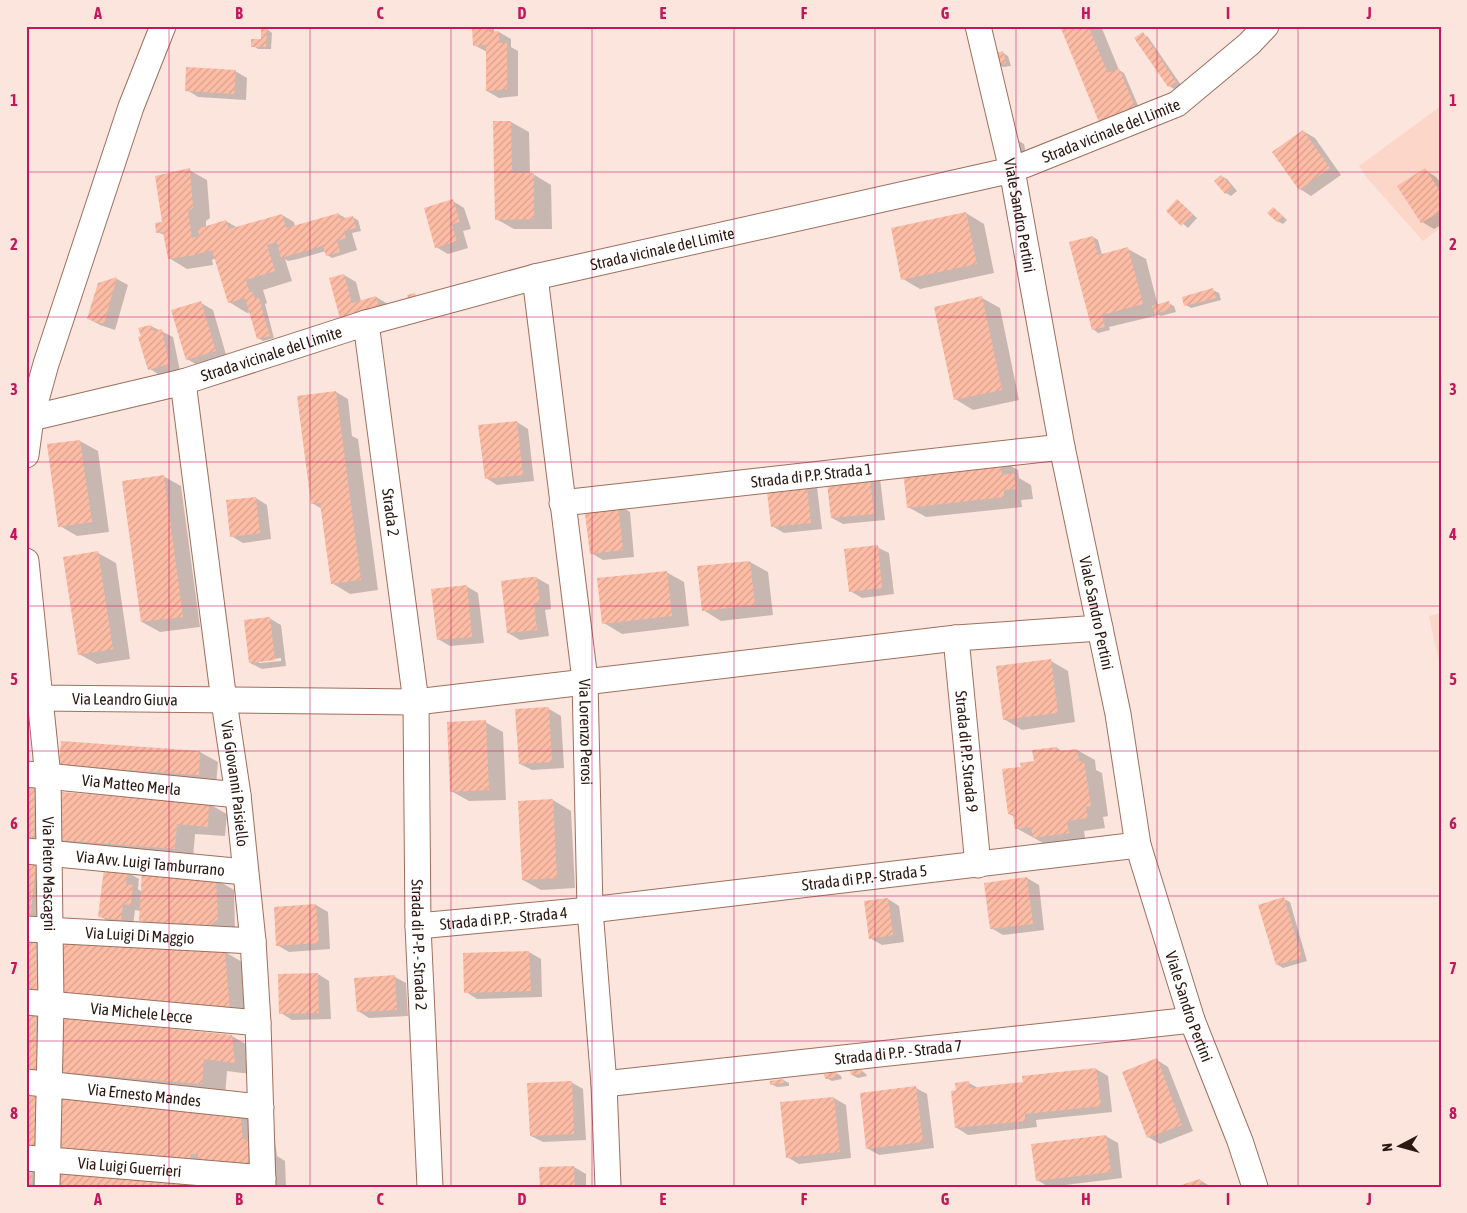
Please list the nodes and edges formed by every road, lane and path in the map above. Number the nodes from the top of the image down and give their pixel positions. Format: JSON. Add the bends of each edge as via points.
{"nodes":[{"id":1,"x":163,"y":26,"type":"edge"},
{"id":2,"x":978,"y":26,"type":"edge"},
{"id":3,"x":1266,"y":26,"type":"edge"},
{"id":4,"x":1012,"y":170,"type":"junction"},
{"id":5,"x":535,"y":278,"type":"junction"},
{"id":6,"x":366,"y":323,"type":"junction"},
{"id":7,"x":183,"y":382,"type":"junction"},
{"id":8,"x":31,"y":418,"type":"junction"},
{"id":9,"x":1062,"y":447,"type":"junction"},
{"id":10,"x":26,"y":455,"type":"edge"},
{"id":11,"x":562,"y":503,"type":"junction"},
{"id":12,"x":26,"y":561,"type":"edge"},
{"id":13,"x":1100,"y":628,"type":"junction"},
{"id":14,"x":956,"y":638,"type":"junction"},
{"id":15,"x":585,"y":680,"type":"junction"},
{"id":16,"x":33,"y":697,"type":"edge"},
{"id":17,"x":224,"y":701,"type":"junction"},
{"id":18,"x":416,"y":702,"type":"junction"},
{"id":19,"x":37,"y":775,"type":"edge"},
{"id":20,"x":238,"y":795,"type":"junction"},
{"id":21,"x":1138,"y":845,"type":"junction"},
{"id":22,"x":38,"y":852,"type":"edge"},
{"id":23,"x":978,"y":865,"type":"junction"},
{"id":24,"x":246,"y":872,"type":"junction"},
{"id":25,"x":590,"y":910,"type":"junction"},
{"id":26,"x":418,"y":926,"type":"junction"},
{"id":27,"x":38,"y":930,"type":"edge"},
{"id":28,"x":253,"y":941,"type":"junction"},
{"id":29,"x":26,"y":1002,"type":"edge"},
{"id":30,"x":51,"y":1004,"type":"junction"},
{"id":31,"x":1192,"y":1020,"type":"junction"},
{"id":32,"x":258,"y":1023,"type":"junction"},
{"id":33,"x":38,"y":1083,"type":"edge"},
{"id":34,"x":604,"y":1084,"type":"junction"},
{"id":35,"x":261,"y":1108,"type":"junction"},
{"id":36,"x":37,"y":1159,"type":"edge"},
{"id":37,"x":263,"y":1182,"type":"edge"},
{"id":38,"x":47,"y":1187,"type":"edge"},
{"id":39,"x":430,"y":1187,"type":"edge"},
{"id":40,"x":608,"y":1187,"type":"edge"},
{"id":41,"x":1255,"y":1187,"type":"edge"}],
"edges":[{"from":1,"to":8,"type":"street","via":[[131,107]]},
{"from":2,"to":4,"type":"street","name":"Viale Sandro Pertini"},
{"from":3,"to":4,"type":"street","name":"Strada vicinale del Limite","via":[[1177,104]]},
{"from":4,"to":5,"type":"street","name":"Strada vicinale del Limite"},
{"from":4,"to":9,"type":"street","name":"Viale Sandro Pertini"},
{"from":5,"to":6,"type":"street","name":"Strada vicinale del Limite"},
{"from":5,"to":11,"type":"street","name":"Via Lorenzo Perosi"},
{"from":6,"to":7,"type":"street","name":"Strada vicinale del Limite"},
{"from":6,"to":18,"type":"street","name":"Strada 2"},
{"from":7,"to":8,"type":"street","name":"Strada vicinale del Limite"},
{"from":7,"to":17,"type":"street","name":"Via Giovanni Paisiello"},
{"from":8,"to":10,"type":"street"},
{"from":9,"to":11,"type":"street","name":"Strada di P.P. Strada 1"},
{"from":9,"to":13,"type":"street","name":"Viale Sandro Pertini"},
{"from":11,"to":15,"type":"street","name":"Via Lorenzo Perosi"},
{"from":12,"to":16,"type":"street","name":"Via Pietro Mascagni"},
{"from":13,"to":14,"type":"street","name":"Via Leandro Giuva"},
{"from":13,"to":21,"type":"street","name":"Viale Sandro Pertini","via":[[1118,714]]},
{"from":14,"to":15,"type":"street","name":"Via Leandro Giuva"},
{"from":14,"to":23,"type":"street","name":"Strada di P.P. Strada 9"},
{"from":15,"to":18,"type":"street","name":"Via Leandro Giuva"},
{"from":15,"to":25,"type":"street","name":"Via Lorenzo Perosi"},
{"from":16,"to":17,"type":"street","name":"Via Leandro Giuva"},
{"from":16,"to":19,"type":"street","name":"Via Pietro Mascagni"},
{"from":17,"to":18,"type":"street","name":"Via Leandro Giuva"},
{"from":17,"to":20,"type":"street","name":"Via Giovanni Paisiello"},
{"from":18,"to":26,"type":"street","name":"Strada di P-P. - Strada 2"},
{"from":19,"to":20,"type":"street","name":"Via Matteo Merla"},
{"from":19,"to":22,"type":"street","name":"Via Pietro Mascagni"},
{"from":20,"to":24,"type":"street","name":"Via Giovanni Paisiello"},
{"from":21,"to":23,"type":"street","name":"Strada di P.P.- Strada 5"},
{"from":21,"to":31,"type":"street","name":"Viale Sandro Pertini"},
{"from":22,"to":24,"type":"street","name":"Via Avv. Luigi Tamburrano"},
{"from":22,"to":27,"type":"street","name":"Via Pietro Mascagni"},
{"from":23,"to":25,"type":"street","name":"Strada di P.P.- Strada 5"},
{"from":24,"to":28,"type":"street","name":"Via Giovanni Paisiello"},
{"from":25,"to":26,"type":"street","name":"Strada di P.P. - Strada 4"},
{"from":25,"to":34,"type":"street","name":"Via Lorenzo Perosi"},
{"from":26,"to":39,"type":"street","name":"Strada di P-P. - Strada 2"},
{"from":27,"to":28,"type":"street","name":"Via Luigi Di Maggio"},
{"from":27,"to":30,"type":"street","name":"Via Pietro Mascagni"},
{"from":28,"to":32,"type":"street","name":"Via Giovanni Paisiello"},
{"from":29,"to":30,"type":"street","name":"Via Michele Lecce"},
{"from":30,"to":32,"type":"street","name":"Via Michele Lecce"},
{"from":30,"to":33,"type":"street","name":"Via Pietro Mascagni"},
{"from":31,"to":34,"type":"street","name":"Strada di P.P. - Strada 7"},
{"from":31,"to":41,"type":"street","name":"Viale Sandro Pertini"},
{"from":32,"to":35,"type":"street","name":"Via Giovanni Paisiello"},
{"from":33,"to":35,"type":"street","name":"Via Ernesto Mandes"},
{"from":33,"to":36,"type":"street","name":"Via Pietro Mascagni"},
{"from":34,"to":40,"type":"street","name":"Via Lorenzo Perosi"},
{"from":35,"to":37,"type":"street","name":"Via Giovanni Paisiello"},
{"from":36,"to":37,"type":"street","name":"Via Luigi Guerrieri"},
{"from":36,"to":38,"type":"street","name":"Via Pietro Mascagni"}]}
